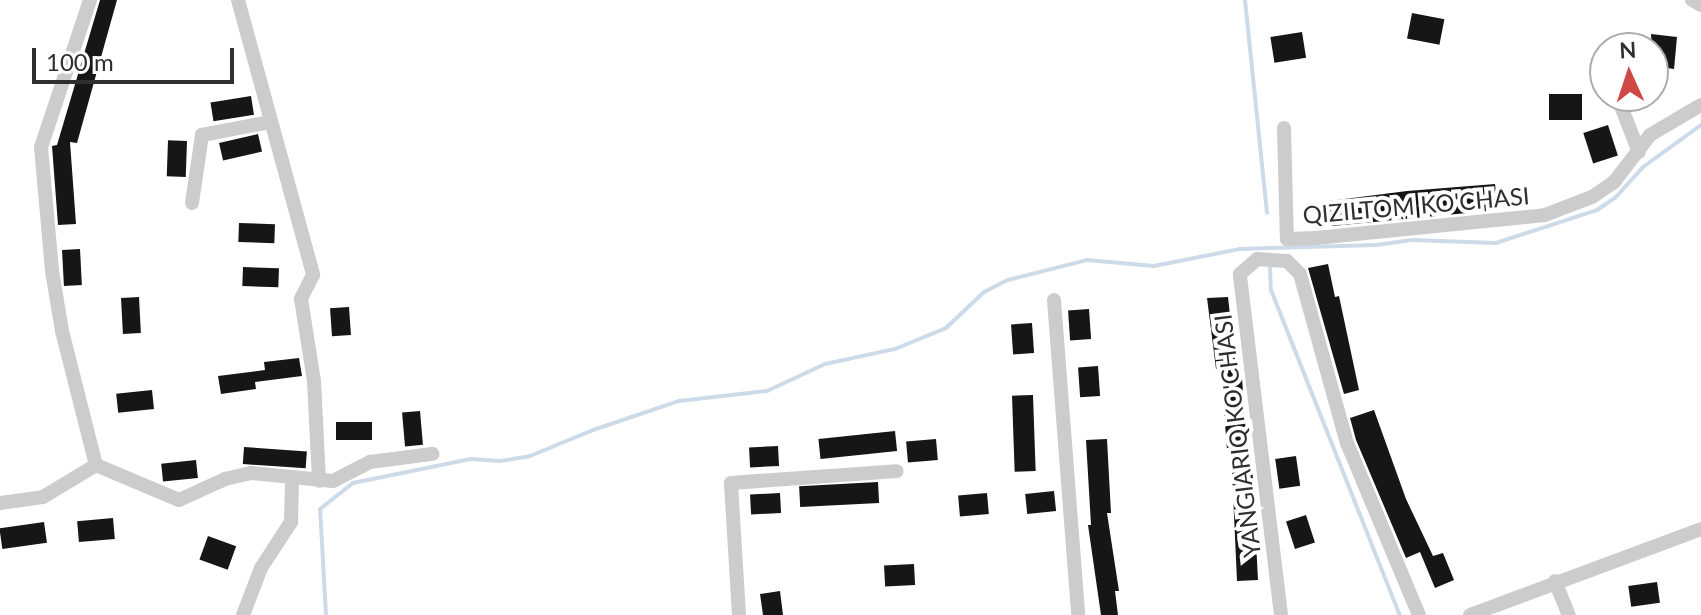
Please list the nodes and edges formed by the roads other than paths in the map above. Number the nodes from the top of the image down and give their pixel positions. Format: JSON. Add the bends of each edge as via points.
{"nodes":[{"id":1,"x":90,"y":0,"type":"edge"},
{"id":2,"x":238,"y":0,"type":"edge"},
{"id":3,"x":1692,"y":0,"type":"edge"},
{"id":4,"x":1701,"y":5,"type":"edge"},
{"id":5,"x":1701,"y":105,"type":"edge"},
{"id":6,"x":1623,"y":112,"type":"edge"},
{"id":7,"x":270,"y":122,"type":"junction"},
{"id":8,"x":1284,"y":128,"type":"dead end"},
{"id":9,"x":1639,"y":152,"type":"junction"},
{"id":10,"x":192,"y":203,"type":"dead end"},
{"id":11,"x":1054,"y":300,"type":"dead end"},
{"id":12,"x":432,"y":454,"type":"dead end"},
{"id":13,"x":96,"y":465,"type":"junction"},
{"id":14,"x":897,"y":471,"type":"dead end"},
{"id":15,"x":292,"y":480,"type":"junction"},
{"id":16,"x":319,"y":481,"type":"junction"},
{"id":17,"x":0,"y":503,"type":"edge"},
{"id":18,"x":1701,"y":529,"type":"edge"},
{"id":19,"x":1555,"y":581,"type":"junction"},
{"id":20,"x":243,"y":615,"type":"edge"},
{"id":21,"x":739,"y":615,"type":"edge"},
{"id":22,"x":1078,"y":615,"type":"edge"},
{"id":23,"x":1281,"y":615,"type":"edge"},
{"id":24,"x":1419,"y":615,"type":"edge"},
{"id":25,"x":1470,"y":615,"type":"edge"},
{"id":26,"x":1569,"y":615,"type":"edge"}],
"edges":[{"from":1,"to":13,"type":"street","via":[[41,147],[57,301]]},
{"from":2,"to":7,"type":"street"},
{"from":3,"to":4,"type":"street"},
{"from":5,"to":9,"type":"street","name":"QIZILTOM KO'CHASI","via":[[1650,135]]},
{"from":6,"to":9,"type":"street"},
{"from":7,"to":10,"type":"street","via":[[202,135]]},
{"from":7,"to":16,"type":"street","via":[[313,275],[301,299],[314,381]]},
{"from":8,"to":9,"type":"street","name":"QIZILTOM KO'CHASI","via":[[1287,239],[1545,215],[1592,197],[1614,182]]},
{"from":11,"to":22,"type":"street"},
{"from":12,"to":16,"type":"street","via":[[370,462],[333,481]]},
{"from":13,"to":15,"type":"street","via":[[179,500],[251,473]]},
{"from":13,"to":17,"type":"street","via":[[43,497]]},
{"from":14,"to":21,"type":"street","via":[[731,483]]},
{"from":15,"to":16,"type":"street"},
{"from":15,"to":20,"type":"street","via":[[291,522],[261,568]]},
{"from":18,"to":19,"type":"street"},
{"from":19,"to":25,"type":"street"},
{"from":19,"to":26,"type":"street"},
{"from":23,"to":24,"type":"street","name":"YANGIARIQ KO'CHASI","via":[[1240,274],[1257,259],[1287,261],[1300,274],[1347,443]]}]}
